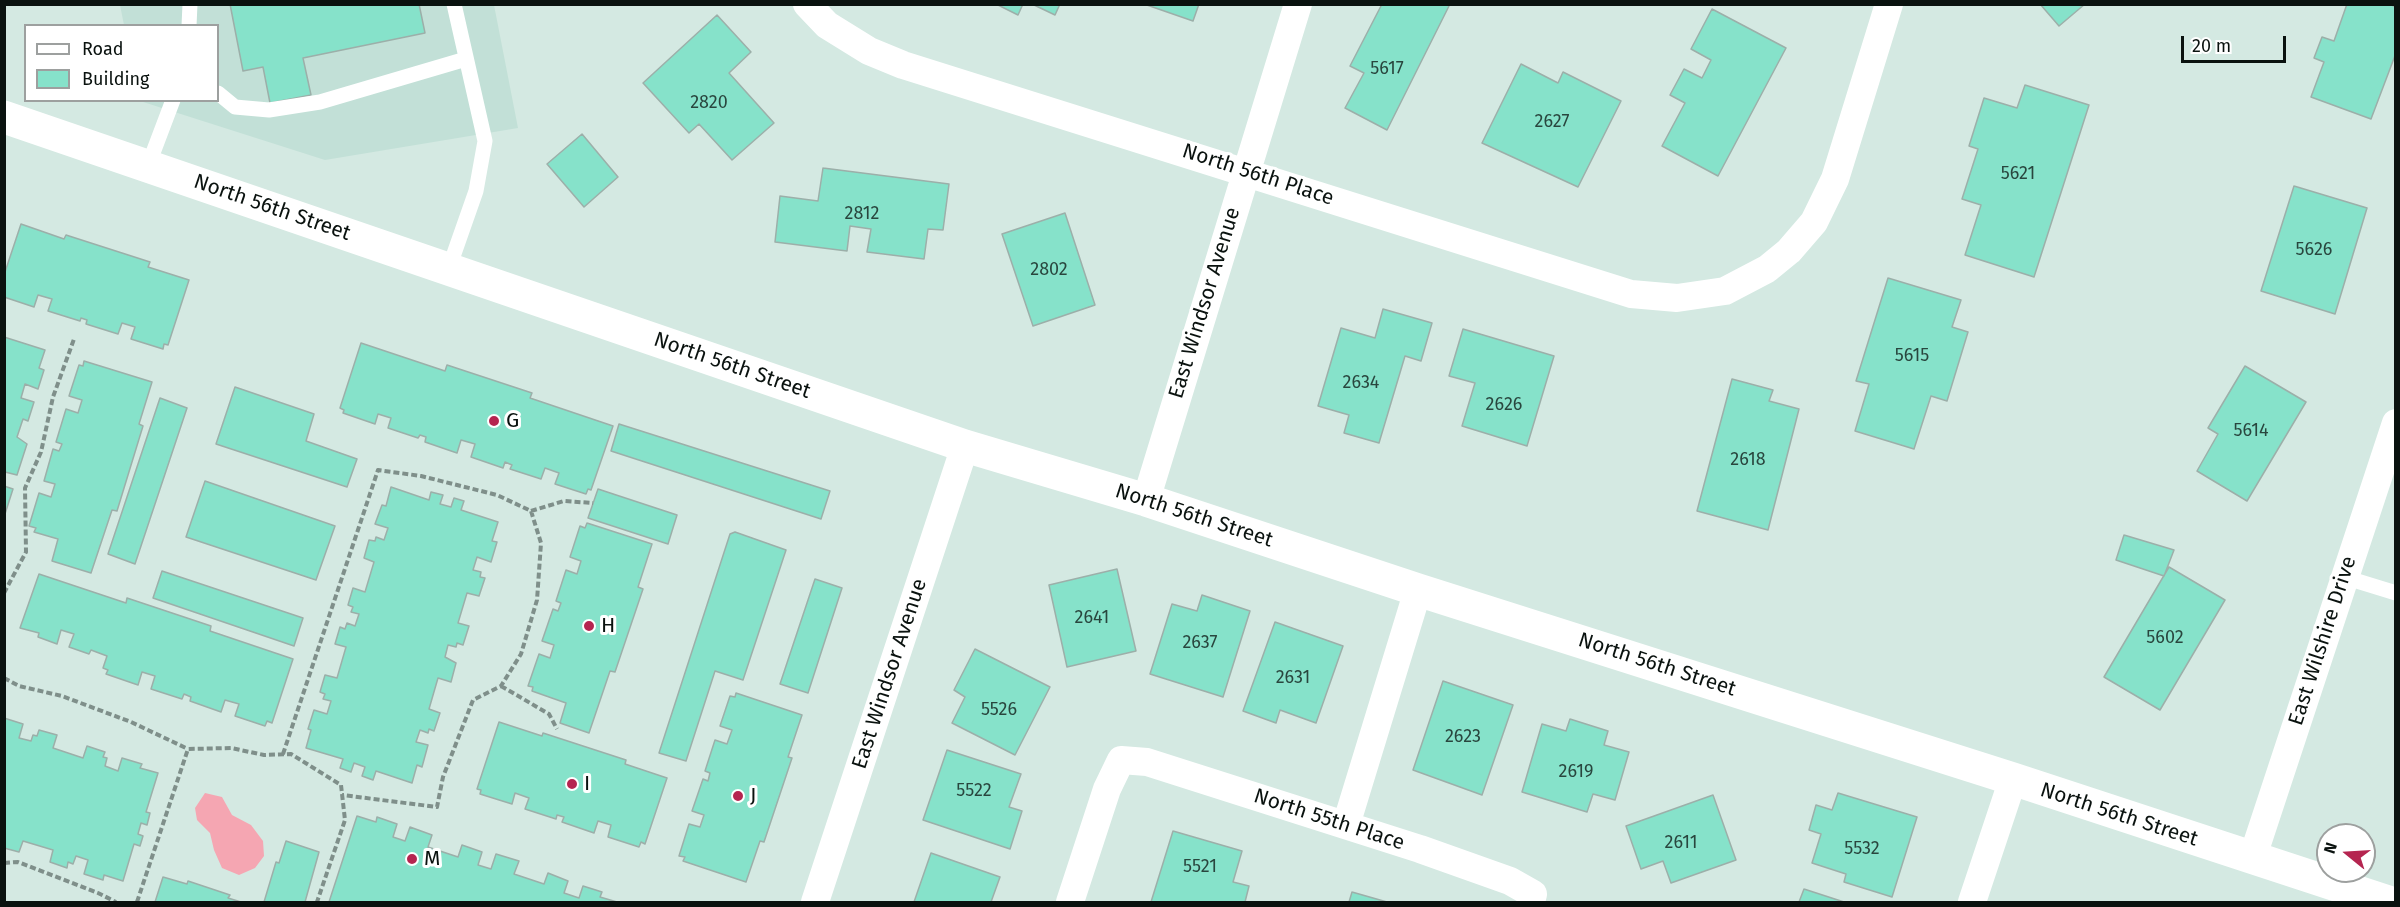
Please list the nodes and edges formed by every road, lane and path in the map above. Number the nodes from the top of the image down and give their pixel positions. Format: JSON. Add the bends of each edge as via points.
{"nodes":[{"id":1,"x":190,"y":4,"type":"edge"},
{"id":2,"x":454,"y":4,"type":"edge"},
{"id":3,"x":807,"y":4,"type":"edge"},
{"id":4,"x":1298,"y":4,"type":"edge"},
{"id":5,"x":1889,"y":4,"type":"edge"},
{"id":6,"x":189,"y":24,"type":"edge"},
{"id":7,"x":466,"y":59,"type":"junction"},
{"id":8,"x":219,"y":94,"type":"edge"},
{"id":9,"x":172,"y":102,"type":"edge"},
{"id":10,"x":4,"y":117,"type":"edge"},
{"id":11,"x":148,"y":166,"type":"junction"},
{"id":12,"x":1246,"y":171,"type":"junction"},
{"id":13,"x":449,"y":268,"type":"junction"},
{"id":14,"x":74,"y":339,"type":"dead end"},
{"id":15,"x":2396,"y":423,"type":"edge"},
{"id":16,"x":965,"y":446,"type":"junction"},
{"id":17,"x":1146,"y":500,"type":"junction"},
{"id":18,"x":593,"y":503,"type":"dead end"},
{"id":19,"x":531,"y":511,"type":"junction"},
{"id":20,"x":2344,"y":577,"type":"junction"},
{"id":21,"x":1418,"y":590,"type":"junction"},
{"id":22,"x":4,"y":593,"type":"edge"},
{"id":23,"x":2396,"y":593,"type":"edge"},
{"id":24,"x":4,"y":678,"type":"edge"},
{"id":25,"x":501,"y":686,"type":"junction"},
{"id":26,"x":557,"y":729,"type":"dead end"},
{"id":27,"x":188,"y":749,"type":"junction"},
{"id":28,"x":283,"y":754,"type":"junction"},
{"id":29,"x":2013,"y":779,"type":"junction"},
{"id":30,"x":342,"y":795,"type":"junction"},
{"id":31,"x":1346,"y":825,"type":"junction"},
{"id":32,"x":2252,"y":859,"type":"junction"},
{"id":33,"x":4,"y":863,"type":"edge"},
{"id":34,"x":1532,"y":898,"type":"edge"},
{"id":35,"x":116,"y":903,"type":"edge"},
{"id":36,"x":137,"y":903,"type":"edge"},
{"id":37,"x":317,"y":903,"type":"edge"},
{"id":38,"x":815,"y":903,"type":"edge"},
{"id":39,"x":1070,"y":903,"type":"edge"},
{"id":40,"x":1972,"y":903,"type":"edge"},
{"id":41,"x":2388,"y":903,"type":"edge"}],
"edges":[{"from":1,"to":6,"type":"lane"},
{"from":2,"to":7,"type":"lane"},
{"from":3,"to":12,"type":"street","name":"North 56th Place","via":[[827,25],[869,51],[903,65]]},
{"from":4,"to":12,"type":"street","name":"East Windsor Avenue"},
{"from":5,"to":12,"type":"street","name":"North 56th Place","via":[[1835,179],[1814,222],[1767,269],[1725,291],[1677,298],[1631,294]]},
{"from":7,"to":8,"type":"lane","via":[[320,102],[269,110],[235,107]]},
{"from":7,"to":13,"type":"lane","via":[[485,141],[476,191]]},
{"from":9,"to":11,"type":"lane"},
{"from":10,"to":11,"type":"street","name":"North 56th Street"},
{"from":11,"to":13,"type":"street","name":"North 56th Street"},
{"from":12,"to":17,"type":"street","name":"East Windsor Avenue"},
{"from":13,"to":16,"type":"street","name":"North 56th Street"},
{"from":14,"to":22,"type":"path","via":[[53,398],[41,452],[25,489],[26,552]]},
{"from":15,"to":20,"type":"street","name":"East Wilshire Drive"},
{"from":16,"to":17,"type":"street","name":"North 56th Street"},
{"from":16,"to":38,"type":"street","name":"East Windsor Avenue"},
{"from":17,"to":21,"type":"street","name":"North 56th Street"},
{"from":18,"to":19,"type":"path","via":[[564,501]]},
{"from":19,"to":25,"type":"path","via":[[542,543],[537,600],[521,654]]},
{"from":19,"to":28,"type":"path","via":[[497,495],[378,470]]},
{"from":20,"to":23,"type":"lane"},
{"from":20,"to":32,"type":"street","name":"East Wilshire Drive"},
{"from":21,"to":29,"type":"street","name":"North 56th Street"},
{"from":21,"to":31,"type":"street"},
{"from":24,"to":27,"type":"path","via":[[131,722]]},
{"from":25,"to":26,"type":"path","via":[[549,714]]},
{"from":25,"to":30,"type":"path","via":[[473,700],[443,777],[437,807]]},
{"from":27,"to":28,"type":"path","via":[[231,748],[264,755]]},
{"from":27,"to":36,"type":"path"},
{"from":28,"to":30,"type":"path","via":[[291,754],[341,785]]},
{"from":29,"to":32,"type":"street","name":"North 56th Street"},
{"from":29,"to":40,"type":"street"},
{"from":30,"to":37,"type":"path","via":[[345,820]]},
{"from":31,"to":34,"type":"street","name":"North 55th Place","via":[[1510,881]]},
{"from":31,"to":39,"type":"street","name":"North 55th Place","via":[[1147,762],[1121,760],[1107,789]]},
{"from":32,"to":41,"type":"street","name":"North 56th Street"},
{"from":33,"to":35,"type":"path","via":[[18,862]]}]}
